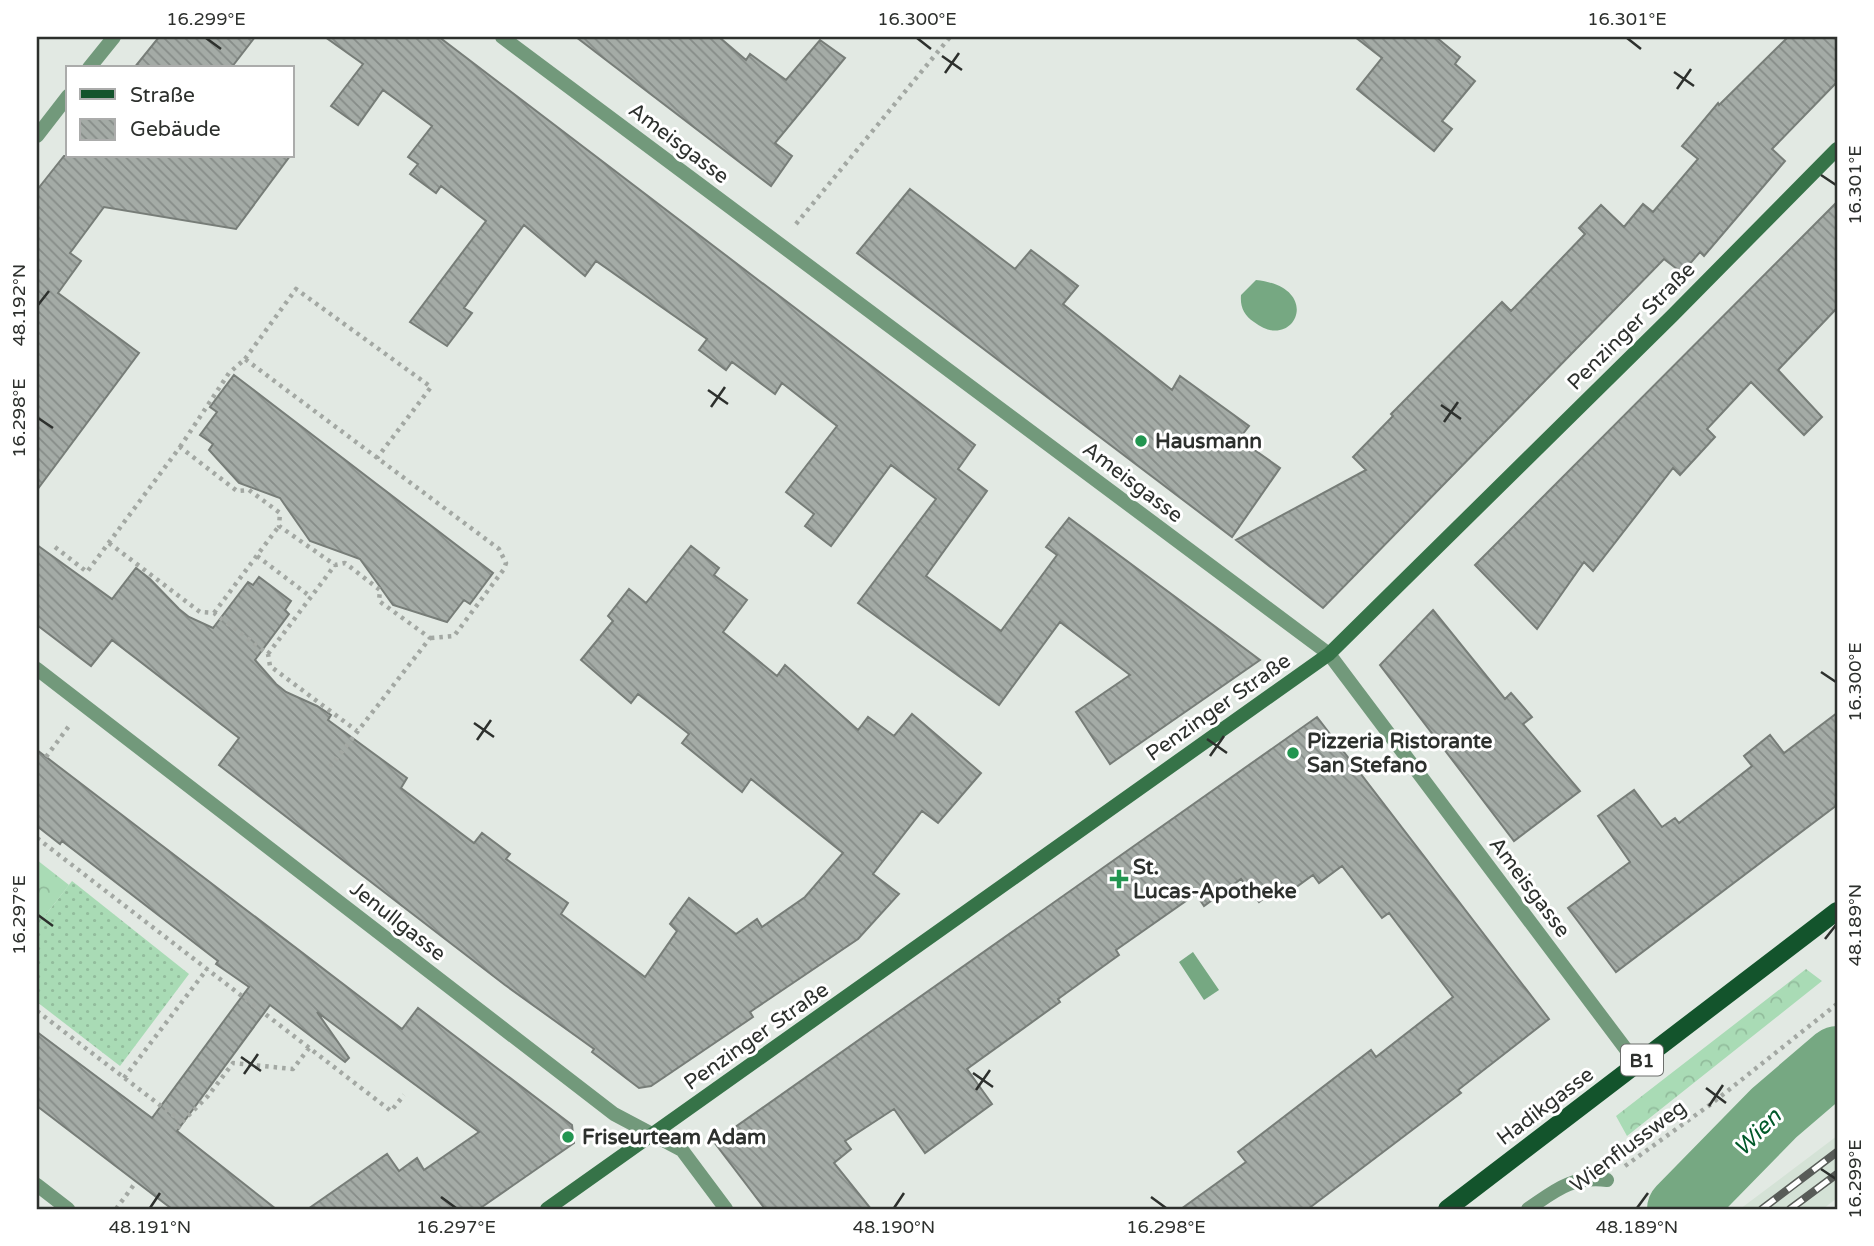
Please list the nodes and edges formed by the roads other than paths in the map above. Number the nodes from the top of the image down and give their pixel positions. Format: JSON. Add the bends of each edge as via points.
{"nodes":[{"id":1,"x":114,"y":37,"type":"edge"},
{"id":2,"x":502,"y":37,"type":"edge"},
{"id":3,"x":91,"y":66,"type":"edge"},
{"id":4,"x":66,"y":99,"type":"edge"},
{"id":5,"x":37,"y":136,"type":"edge"},
{"id":6,"x":1837,"y":149,"type":"edge"},
{"id":7,"x":1329,"y":654,"type":"junction"},
{"id":8,"x":37,"y":669,"type":"edge"},
{"id":9,"x":1837,"y":911,"type":"edge"},
{"id":10,"x":1637,"y":1064,"type":"junction"},
{"id":11,"x":653,"y":1135,"type":"junction"},
{"id":12,"x":1607,"y":1180,"type":"road end"},
{"id":13,"x":37,"y":1185,"type":"edge"},
{"id":14,"x":68,"y":1209,"type":"edge"},
{"id":15,"x":547,"y":1209,"type":"edge"},
{"id":16,"x":726,"y":1209,"type":"edge"},
{"id":17,"x":1447,"y":1209,"type":"edge"},
{"id":18,"x":1528,"y":1209,"type":"edge"}],
"edges":[{"from":1,"to":3,"type":"street"},
{"from":2,"to":7,"type":"street","name":"Ameisgasse"},
{"from":4,"to":5,"type":"street"},
{"from":6,"to":7,"type":"street","name":"Penzinger Straße"},
{"from":7,"to":10,"type":"street","name":"Ameisgasse"},
{"from":7,"to":11,"type":"street","name":"Penzinger Straße"},
{"from":8,"to":11,"type":"street","name":"Jenullgasse","via":[[614,1114]]},
{"from":9,"to":10,"type":"main road","name":"Hadikgasse","number":"B1"},
{"from":10,"to":17,"type":"main road","name":"Hadikgasse","number":"B1"},
{"from":11,"to":15,"type":"street","name":"Penzinger Straße"},
{"from":11,"to":16,"type":"street","name":"Jenullgasse","via":[[682,1150]]},
{"from":12,"to":18,"type":"street","via":[[1579,1179]]},
{"from":13,"to":14,"type":"street"}]}
